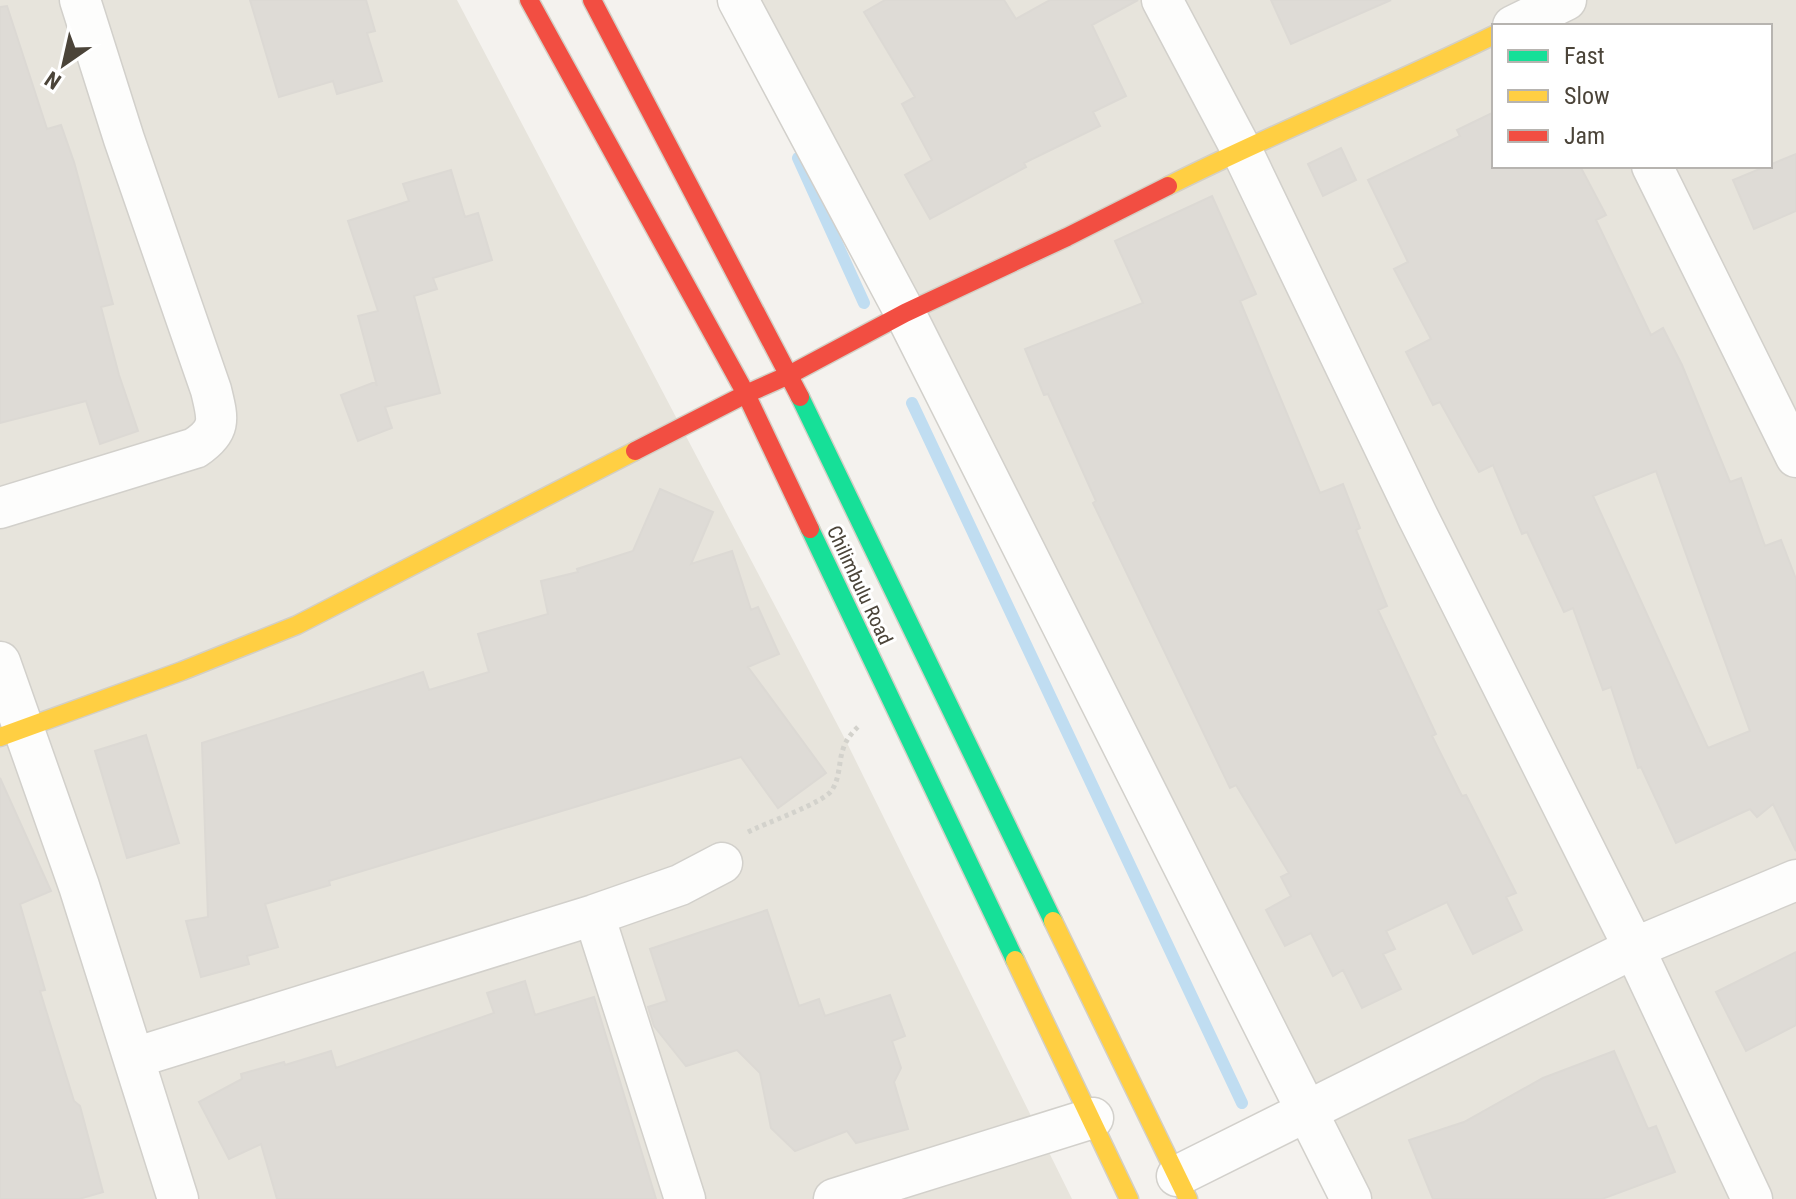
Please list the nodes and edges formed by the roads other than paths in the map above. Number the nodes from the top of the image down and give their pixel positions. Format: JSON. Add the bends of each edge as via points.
{"nodes":[{"id":1,"x":80,"y":0,"type":"edge"},
{"id":2,"x":529,"y":0,"type":"edge"},
{"id":3,"x":592,"y":0,"type":"edge"},
{"id":4,"x":738,"y":0,"type":"edge"},
{"id":5,"x":1162,"y":0,"type":"edge"},
{"id":6,"x":1568,"y":0,"type":"edge"},
{"id":7,"x":1517,"y":24,"type":"edge"},
{"id":8,"x":1583,"y":24,"type":"edge"},
{"id":9,"x":1492,"y":36,"type":"edge"},
{"id":10,"x":1241,"y":149,"type":"junction"},
{"id":11,"x":1653,"y":168,"type":"edge"},
{"id":12,"x":905,"y":313,"type":"junction"},
{"id":13,"x":789,"y":375,"type":"junction"},
{"id":14,"x":746,"y":394,"type":"junction"},
{"id":15,"x":1796,"y":457,"type":"edge"},
{"id":16,"x":0,"y":508,"type":"edge"},
{"id":17,"x":0,"y":662,"type":"edge"},
{"id":18,"x":12,"y":733,"type":"edge"},
{"id":19,"x":722,"y":863,"type":"road end"},
{"id":20,"x":1796,"y":880,"type":"edge"},
{"id":21,"x":594,"y":915,"type":"junction"},
{"id":22,"x":1634,"y":948,"type":"junction"},
{"id":23,"x":134,"y":1058,"type":"junction"},
{"id":24,"x":1307,"y":1111,"type":"junction"},
{"id":25,"x":1093,"y":1118,"type":"junction"},
{"id":26,"x":1183,"y":1187,"type":"edge"},
{"id":27,"x":169,"y":1196,"type":"edge"},
{"id":28,"x":685,"y":1199,"type":"edge"},
{"id":29,"x":834,"y":1199,"type":"edge"},
{"id":30,"x":1129,"y":1199,"type":"edge"},
{"id":31,"x":1351,"y":1199,"type":"edge"},
{"id":32,"x":1752,"y":1199,"type":"edge"}],
"edges":[{"from":1,"to":16,"type":"street","via":[[218,419],[211,438],[195,448]]},
{"from":2,"to":14,"type":"main road","name":"Chilimbulu Road"},
{"from":3,"to":13,"type":"main road","name":"Chilimbulu Road"},
{"from":4,"to":12,"type":"street"},
{"from":5,"to":10,"type":"street"},
{"from":6,"to":7,"type":"street"},
{"from":6,"to":8,"type":"street"},
{"from":9,"to":10,"type":"main road"},
{"from":10,"to":12,"type":"main road"},
{"from":10,"to":22,"type":"street"},
{"from":11,"to":15,"type":"street"},
{"from":12,"to":13,"type":"main road"},
{"from":12,"to":24,"type":"street"},
{"from":13,"to":14,"type":"main road"},
{"from":13,"to":26,"type":"main road","name":"Chilimbulu Road"},
{"from":14,"to":18,"type":"main road","via":[[297,625]]},
{"from":14,"to":25,"type":"main road","name":"Chilimbulu Road"},
{"from":17,"to":18,"type":"street"},
{"from":18,"to":23,"type":"street","via":[[79,886]]},
{"from":19,"to":21,"type":"street","via":[[680,885]]},
{"from":20,"to":22,"type":"street"},
{"from":21,"to":23,"type":"street"},
{"from":21,"to":28,"type":"street"},
{"from":22,"to":24,"type":"street"},
{"from":22,"to":32,"type":"street"},
{"from":23,"to":27,"type":"street"},
{"from":24,"to":26,"type":"street"},
{"from":24,"to":31,"type":"street"},
{"from":25,"to":29,"type":"street"},
{"from":25,"to":30,"type":"main road","name":"Chilimbulu Road"}]}
